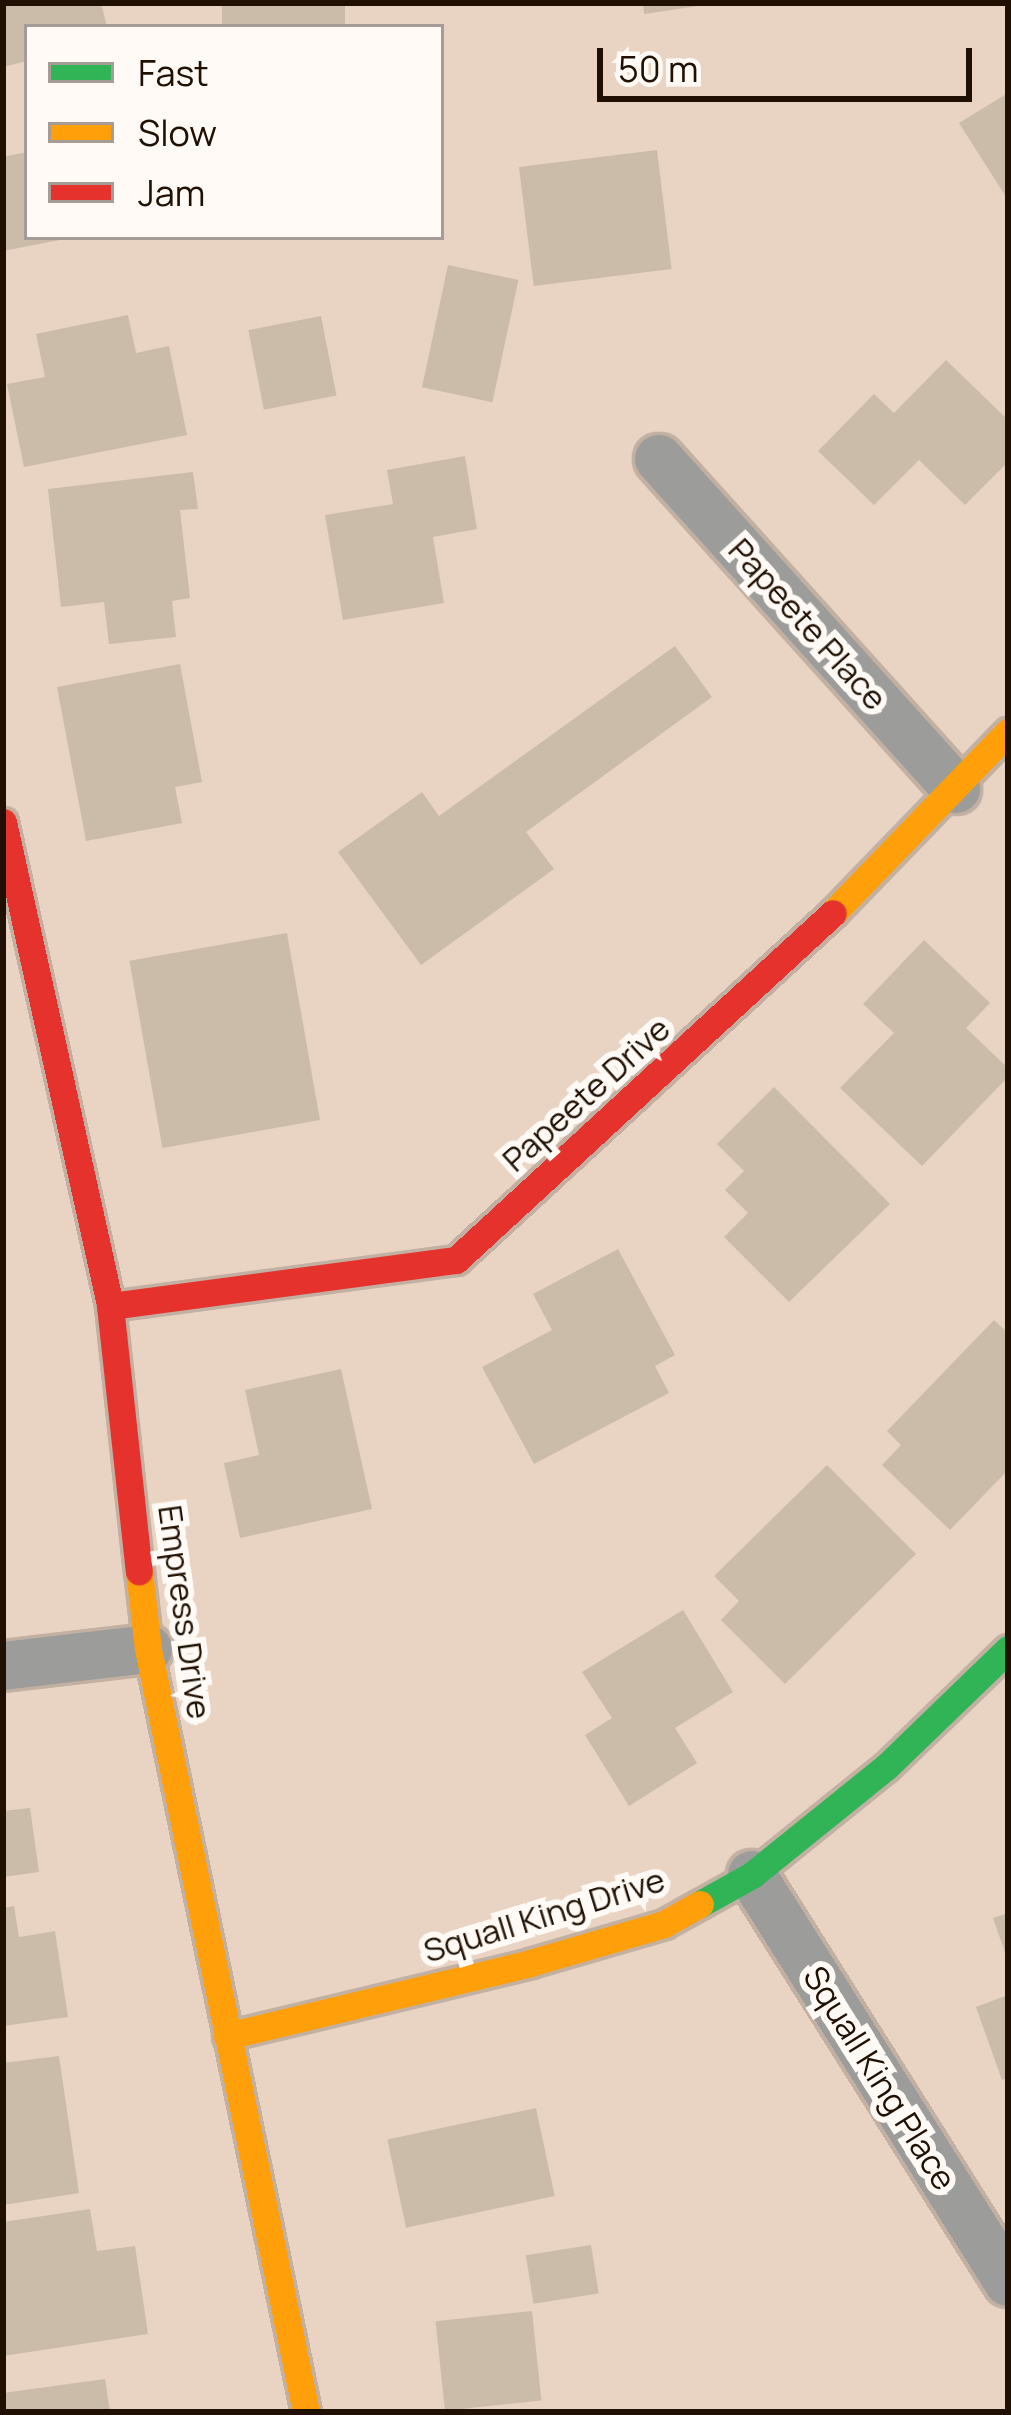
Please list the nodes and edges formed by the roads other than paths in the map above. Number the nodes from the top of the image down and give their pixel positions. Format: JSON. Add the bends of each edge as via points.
{"nodes":[{"id":1,"x":659,"y":459,"type":"dead end"},
{"id":2,"x":1008,"y":733,"type":"edge"},
{"id":3,"x":956,"y":788,"type":"junction"},
{"id":4,"x":3,"y":822,"type":"edge"},
{"id":5,"x":110,"y":1306,"type":"junction"},
{"id":6,"x":148,"y":1649,"type":"junction"},
{"id":7,"x":1008,"y":1649,"type":"edge"},
{"id":8,"x":3,"y":1666,"type":"edge"},
{"id":9,"x":752,"y":1874,"type":"junction"},
{"id":10,"x":227,"y":2036,"type":"junction"},
{"id":11,"x":1008,"y":2282,"type":"edge"},
{"id":12,"x":306,"y":2412,"type":"edge"}],
"edges":[{"from":1,"to":3,"type":"street","name":"Papeete Place"},
{"from":2,"to":3,"type":"street","name":"Papeete Drive"},
{"from":3,"to":5,"type":"street","name":"Papeete Drive","via":[[786,961],[456,1260]]},
{"from":4,"to":5,"type":"street","name":"Empress Drive"},
{"from":5,"to":6,"type":"street","name":"Empress Drive"},
{"from":6,"to":8,"type":"street"},
{"from":6,"to":10,"type":"street","name":"Empress Drive"},
{"from":7,"to":9,"type":"street","name":"Squall King Drive","via":[[886,1767]]},
{"from":9,"to":10,"type":"street","name":"Squall King Drive","via":[[664,1924]]},
{"from":9,"to":11,"type":"street","name":"Squall King Place"},
{"from":10,"to":12,"type":"street","name":"Empress Drive"}]}
